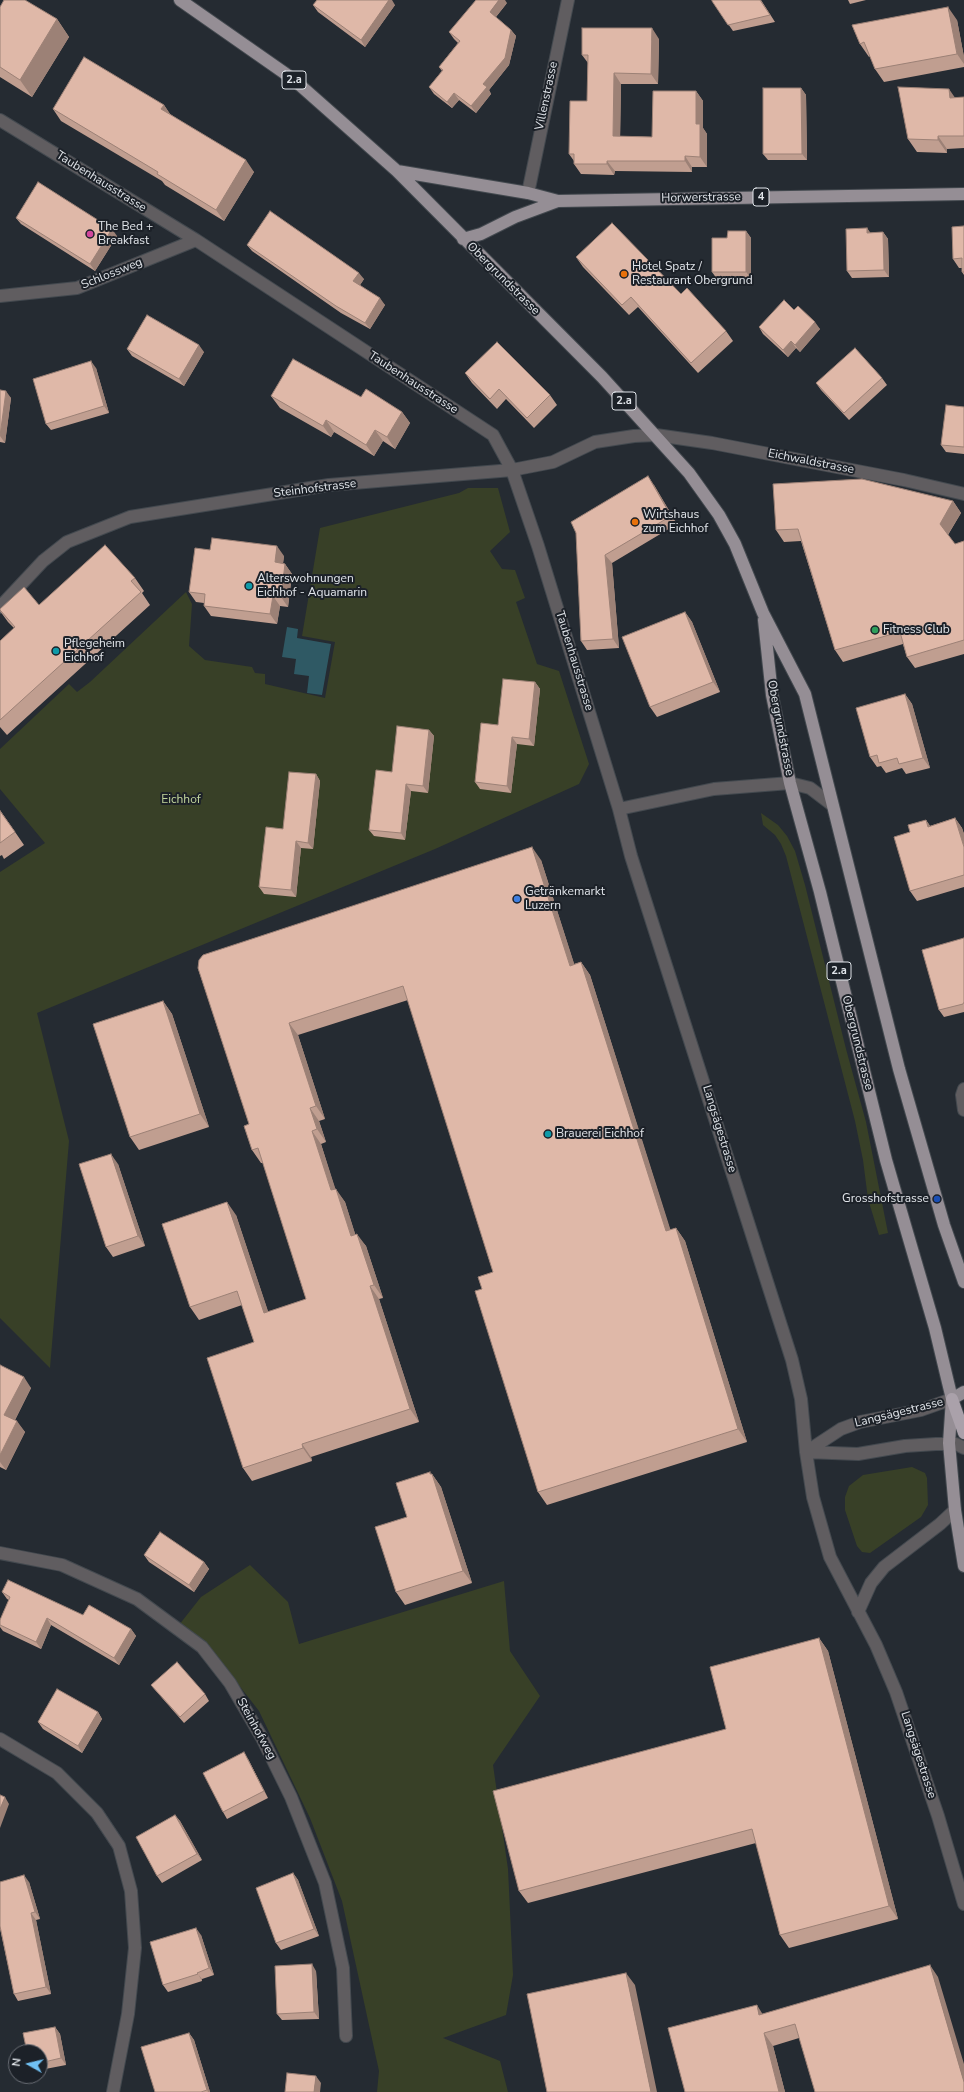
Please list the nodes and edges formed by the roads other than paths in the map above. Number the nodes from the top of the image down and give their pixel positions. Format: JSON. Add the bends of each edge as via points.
{"nodes":[{"id":1,"x":180,"y":0,"type":"edge"},
{"id":2,"x":568,"y":0,"type":"edge"},
{"id":3,"x":0,"y":120,"type":"edge"},
{"id":4,"x":397,"y":171,"type":"junction"},
{"id":5,"x":528,"y":193,"type":"junction"},
{"id":6,"x":964,"y":194,"type":"edge"},
{"id":7,"x":558,"y":201,"type":"junction"},
{"id":8,"x":462,"y":239,"type":"junction"},
{"id":9,"x":196,"y":240,"type":"junction"},
{"id":10,"x":0,"y":296,"type":"edge"},
{"id":11,"x":656,"y":435,"type":"junction"},
{"id":12,"x":512,"y":470,"type":"junction"},
{"id":13,"x":964,"y":494,"type":"edge"},
{"id":14,"x":0,"y":607,"type":"edge"},
{"id":15,"x":763,"y":613,"type":"junction"},
{"id":16,"x":790,"y":783,"type":"junction"},
{"id":17,"x":831,"y":804,"type":"junction"},
{"id":18,"x":619,"y":809,"type":"junction"},
{"id":19,"x":964,"y":1089,"type":"edge"},
{"id":20,"x":964,"y":1110,"type":"edge"},
{"id":21,"x":964,"y":1282,"type":"edge"},
{"id":22,"x":964,"y":1392,"type":"edge"},
{"id":23,"x":952,"y":1399,"type":"junction"},
{"id":24,"x":964,"y":1433,"type":"edge"},
{"id":25,"x":949,"y":1443,"type":"junction"},
{"id":26,"x":964,"y":1448,"type":"edge"},
{"id":27,"x":806,"y":1452,"type":"junction"},
{"id":28,"x":955,"y":1510,"type":"junction"},
{"id":29,"x":0,"y":1553,"type":"edge"},
{"id":30,"x":964,"y":1566,"type":"edge"},
{"id":31,"x":858,"y":1612,"type":"junction"},
{"id":32,"x":0,"y":1739,"type":"edge"},
{"id":33,"x":964,"y":1904,"type":"edge"},
{"id":34,"x":346,"y":2036,"type":"dead end"},
{"id":35,"x":113,"y":2092,"type":"edge"}],
"edges":[{"from":1,"to":4,"type":"main road","name":"Obergrundstrasse","number":"2.a","via":[[293,79]]},
{"from":2,"to":5,"type":"street","name":"Villenstrasse"},
{"from":3,"to":9,"type":"street","name":"Taubenhausstrasse"},
{"from":4,"to":5,"type":"main road","name":"Horwerstrasse","number":"4"},
{"from":4,"to":8,"type":"main road","name":"Obergrundstrasse","number":"2.a"},
{"from":5,"to":7,"type":"main road","name":"Horwerstrasse","number":"4"},
{"from":6,"to":7,"type":"main road","name":"Horwerstrasse","number":"4"},
{"from":7,"to":8,"type":"main road","name":"Horwerstrasse","number":"4","via":[[515,217],[481,234]]},
{"from":8,"to":11,"type":"main road","name":"Obergrundstrasse","number":"2.a","via":[[602,377]]},
{"from":9,"to":10,"type":"street","name":"Schlossweg","via":[[77,288]]},
{"from":9,"to":12,"type":"street","name":"Taubenhausstrasse","via":[[493,435]]},
{"from":11,"to":12,"type":"street","name":"Steinhofstrasse","via":[[595,442],[553,462]]},
{"from":11,"to":13,"type":"street","name":"Eichwaldstrasse","via":[[712,443]]},
{"from":11,"to":15,"type":"main road","name":"Obergrundstrasse","number":"2.a","via":[[689,473],[719,515],[735,544]]},
{"from":12,"to":14,"type":"street","name":"Steinhofstrasse","via":[[329,485],[130,517],[67,542],[43,561]]},
{"from":12,"to":18,"type":"street","name":"Taubenhausstrasse"},
{"from":15,"to":16,"type":"main road","name":"Obergrundstrasse","number":"2.a","via":[[772,695]]},
{"from":15,"to":17,"type":"main road","name":"Obergrundstrasse","number":"2.a","via":[[805,694]]},
{"from":16,"to":17,"type":"street","via":[[810,788]]},
{"from":16,"to":18,"type":"street","via":[[714,789]]},
{"from":16,"to":23,"type":"main road","name":"Obergrundstrasse","number":"2.a","via":[[820,892],[888,1167],[933,1321]]},
{"from":17,"to":21,"type":"main road","name":"Obergrundstrasse","number":"2.a","via":[[901,1076],[944,1225]]},
{"from":18,"to":27,"type":"street","name":"Langsägestrasse","via":[[631,856],[792,1360],[801,1399]]},
{"from":19,"to":20,"type":"street"},
{"from":22,"to":23,"type":"main road"},
{"from":23,"to":24,"type":"highway"},
{"from":23,"to":25,"type":"main road","number":"2.a"},
{"from":23,"to":27,"type":"street","name":"Langsägestrasse","via":[[920,1410],[860,1422],[841,1429]]},
{"from":25,"to":26,"type":"street"},
{"from":25,"to":27,"type":"street","via":[[905,1446],[858,1454]]},
{"from":25,"to":28,"type":"main road","number":"2.a"},
{"from":27,"to":31,"type":"street","name":"Langsägestrasse","via":[[813,1497],[830,1557]]},
{"from":28,"to":30,"type":"main road","number":"2.a"},
{"from":28,"to":31,"type":"street","via":[[884,1567],[871,1583]]},
{"from":29,"to":34,"type":"street","name":"Steinhofweg","via":[[62,1565],[136,1600],[202,1647],[230,1683],[262,1738],[291,1796],[325,1883],[343,1968]]},
{"from":31,"to":33,"type":"street","name":"Langsägestrasse","via":[[889,1675],[938,1816]]},
{"from":32,"to":35,"type":"street","via":[[57,1773],[97,1813],[119,1846],[131,1891],[135,1948],[128,2014]]}]}
